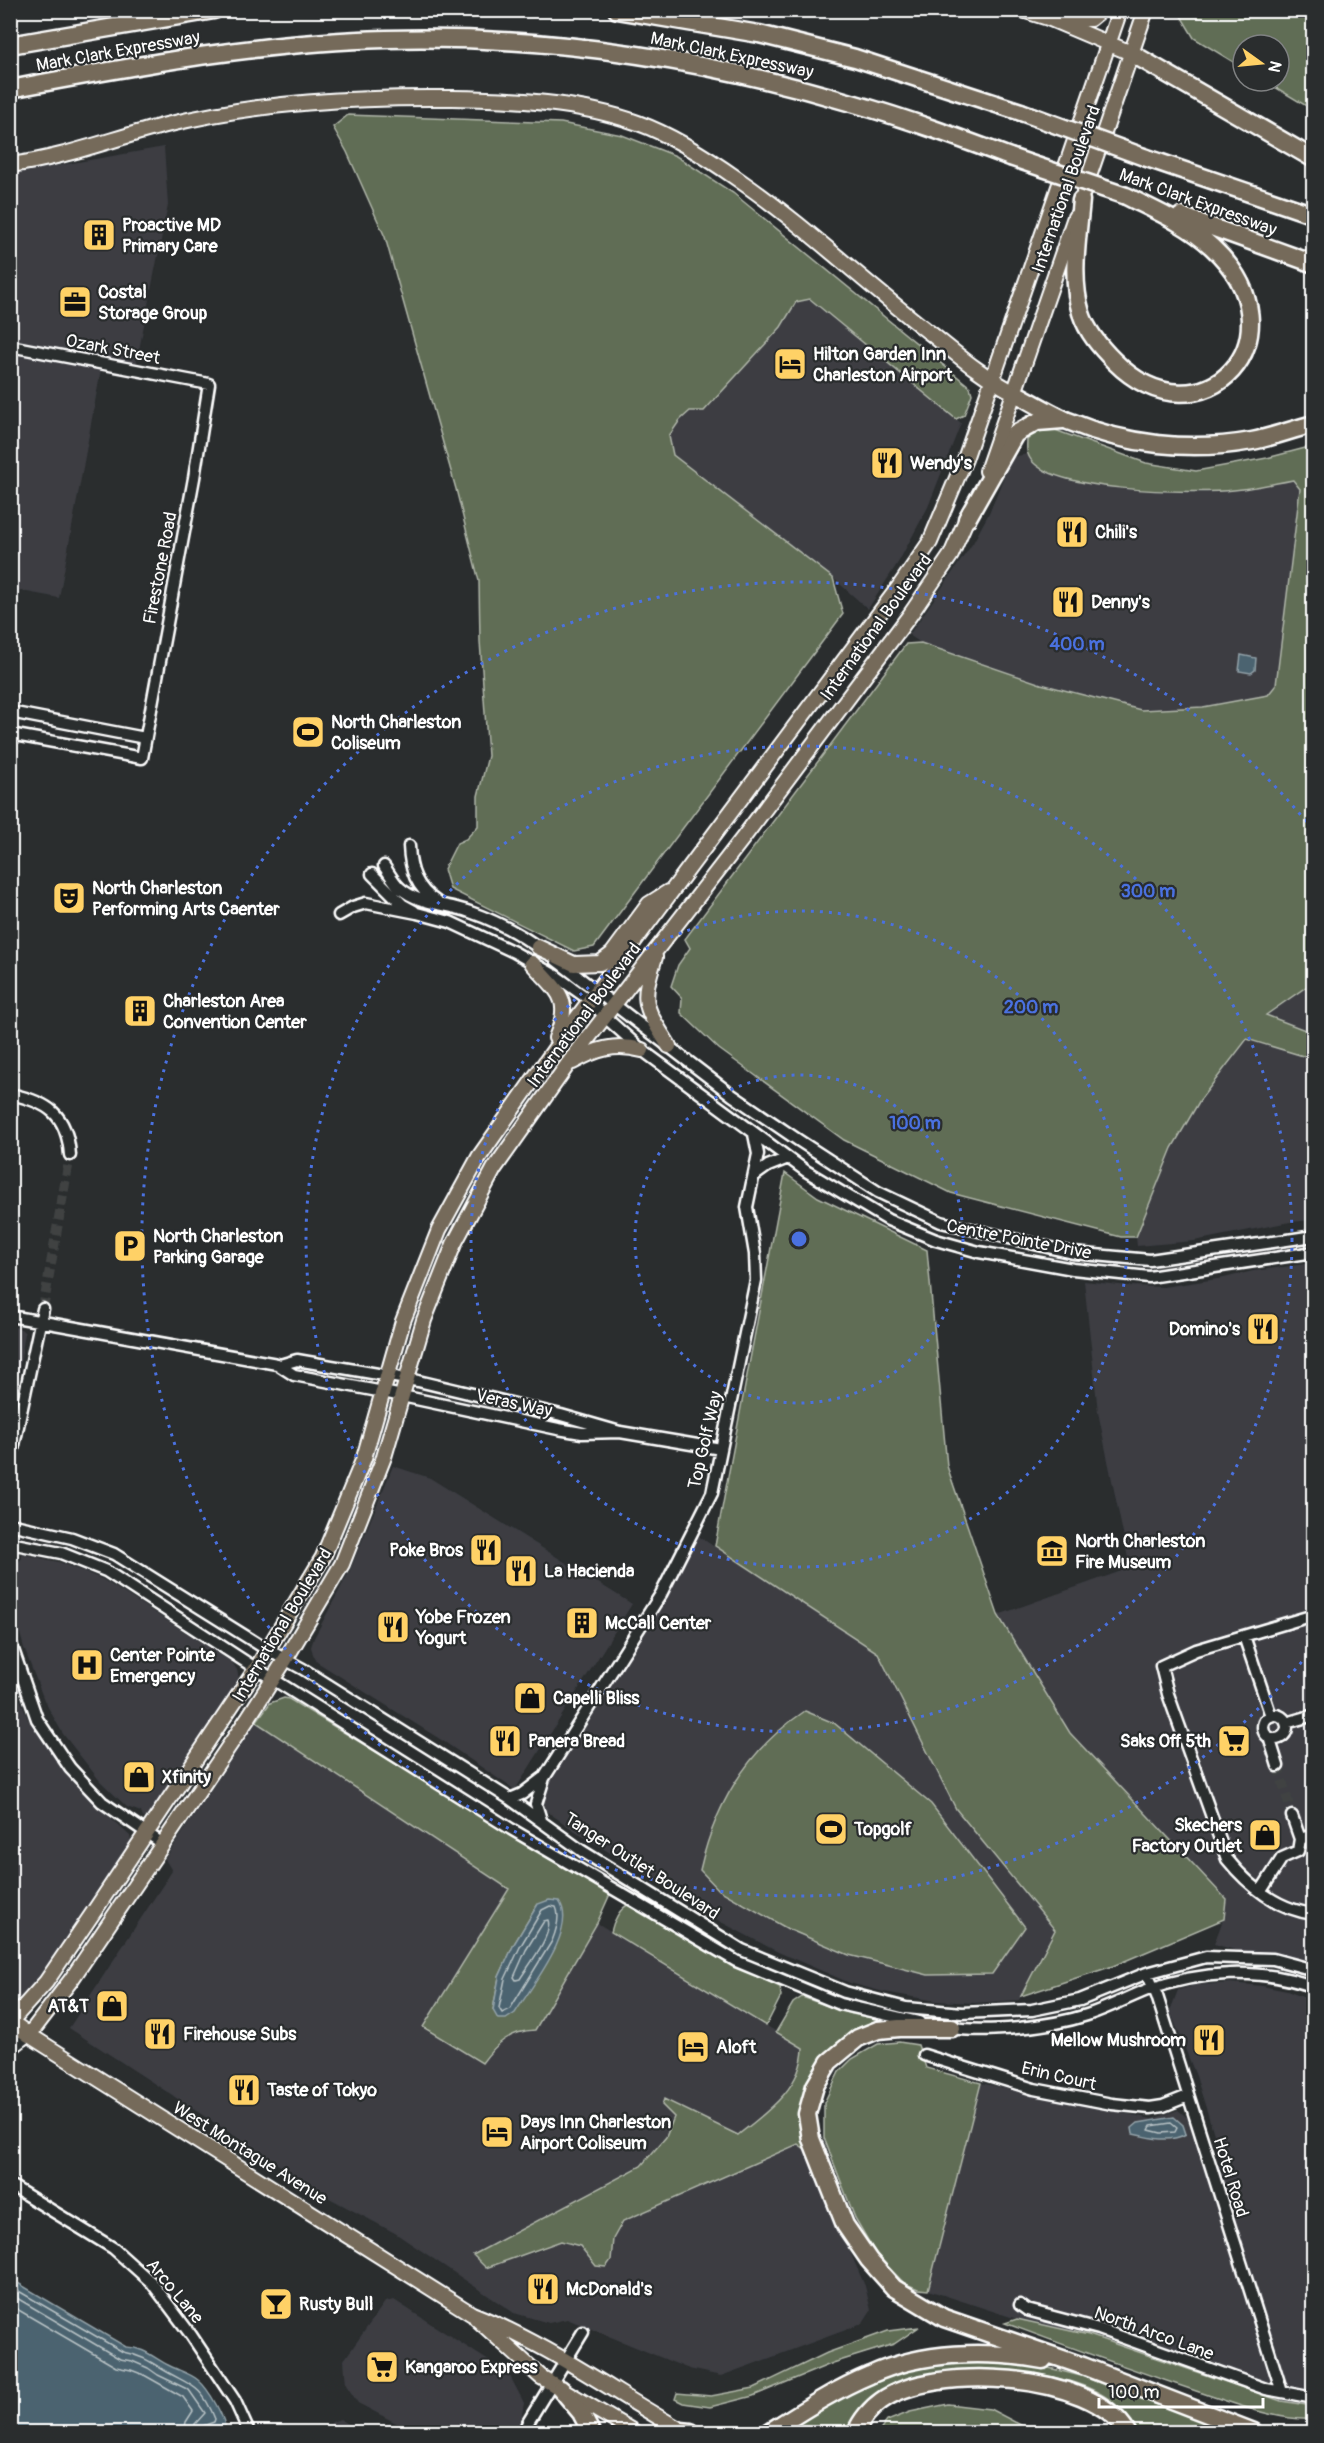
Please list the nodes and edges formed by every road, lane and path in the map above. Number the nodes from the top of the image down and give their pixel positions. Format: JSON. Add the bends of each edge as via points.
{"nodes":[{"id":1,"x":214,"y":10,"type":"edge"},
{"id":2,"x":617,"y":10,"type":"edge"},
{"id":3,"x":1022,"y":10,"type":"edge"},
{"id":4,"x":1101,"y":10,"type":"edge"},
{"id":5,"x":1120,"y":10,"type":"edge"},
{"id":6,"x":1146,"y":10,"type":"edge"},
{"id":7,"x":1048,"y":18,"type":"junction"},
{"id":8,"x":1110,"y":42,"type":"junction"},
{"id":9,"x":10,"y":45,"type":"edge"},
{"id":10,"x":1131,"y":53,"type":"junction"},
{"id":11,"x":13,"y":88,"type":"edge"},
{"id":12,"x":1314,"y":159,"type":"edge"},
{"id":13,"x":10,"y":165,"type":"edge"},
{"id":14,"x":1126,"y":196,"type":"junction"},
{"id":15,"x":1081,"y":200,"type":"junction"},
{"id":16,"x":1314,"y":215,"type":"edge"},
{"id":17,"x":1314,"y":264,"type":"edge"},
{"id":18,"x":10,"y":346,"type":"edge"},
{"id":19,"x":993,"y":382,"type":"junction"},
{"id":20,"x":209,"y":384,"type":"joint"},
{"id":21,"x":1015,"y":393,"type":"junction"},
{"id":22,"x":1067,"y":420,"type":"junction"},
{"id":23,"x":1314,"y":424,"type":"edge"},
{"id":24,"x":967,"y":519,"type":"junction"},
{"id":25,"x":10,"y":712,"type":"edge"},
{"id":26,"x":10,"y":734,"type":"edge"},
{"id":27,"x":146,"y":738,"type":"junction"},
{"id":28,"x":409,"y":846,"type":"dead end"},
{"id":29,"x":384,"y":866,"type":"dead end"},
{"id":30,"x":372,"y":874,"type":"dead end"},
{"id":31,"x":675,"y":888,"type":"junction"},
{"id":32,"x":440,"y":904,"type":"junction"},
{"id":33,"x":417,"y":913,"type":"junction"},
{"id":34,"x":339,"y":915,"type":"dead end"},
{"id":35,"x":538,"y":947,"type":"junction"},
{"id":36,"x":657,"y":949,"type":"junction"},
{"id":37,"x":532,"y":963,"type":"junction"},
{"id":38,"x":594,"y":997,"type":"junction"},
{"id":39,"x":614,"y":1005,"type":"junction"},
{"id":40,"x":605,"y":1017,"type":"junction"},
{"id":41,"x":669,"y":1046,"type":"junction"},
{"id":42,"x":642,"y":1050,"type":"junction"},
{"id":43,"x":548,"y":1058,"type":"junction"},
{"id":44,"x":568,"y":1064,"type":"junction"},
{"id":45,"x":10,"y":1094,"type":"edge"},
{"id":46,"x":754,"y":1134,"type":"junction"},
{"id":47,"x":70,"y":1155,"type":"tunnel mouth"},
{"id":48,"x":788,"y":1158,"type":"junction"},
{"id":49,"x":754,"y":1176,"type":"junction"},
{"id":50,"x":1314,"y":1236,"type":"edge"},
{"id":51,"x":1314,"y":1252,"type":"edge"},
{"id":52,"x":42,"y":1309,"type":"tunnel mouth"},
{"id":53,"x":10,"y":1316,"type":"edge"},
{"id":54,"x":40,"y":1321,"type":"junction"},
{"id":55,"x":280,"y":1365,"type":"junction"},
{"id":56,"x":387,"y":1376,"type":"junction"},
{"id":57,"x":407,"y":1380,"type":"junction"},
{"id":58,"x":383,"y":1392,"type":"junction"},
{"id":59,"x":402,"y":1396,"type":"junction"},
{"id":60,"x":620,"y":1432,"type":"junction"},
{"id":61,"x":721,"y":1449,"type":"junction"},
{"id":62,"x":10,"y":1464,"type":"edge"},
{"id":63,"x":10,"y":1524,"type":"edge"},
{"id":64,"x":10,"y":1543,"type":"edge"},
{"id":65,"x":1314,"y":1614,"type":"edge"},
{"id":66,"x":1244,"y":1636,"type":"junction"},
{"id":67,"x":10,"y":1641,"type":"edge"},
{"id":68,"x":266,"y":1649,"type":"junction"},
{"id":69,"x":285,"y":1660,"type":"junction"},
{"id":70,"x":256,"y":1669,"type":"junction"},
{"id":71,"x":273,"y":1679,"type":"junction"},
{"id":72,"x":1314,"y":1715,"type":"edge"},
{"id":73,"x":1271,"y":1716,"type":"junction"},
{"id":74,"x":1286,"y":1723,"type":"junction"},
{"id":75,"x":1269,"y":1737,"type":"junction"},
{"id":76,"x":1278,"y":1766,"type":"tunnel mouth"},
{"id":77,"x":544,"y":1778,"type":"junction"},
{"id":78,"x":510,"y":1799,"type":"junction"},
{"id":79,"x":1292,"y":1816,"type":"tunnel mouth"},
{"id":80,"x":541,"y":1820,"type":"junction"},
{"id":81,"x":146,"y":1834,"type":"junction"},
{"id":82,"x":1314,"y":1835,"type":"edge"},
{"id":83,"x":1300,"y":1839,"type":"junction"},
{"id":84,"x":163,"y":1844,"type":"junction"},
{"id":85,"x":1261,"y":1891,"type":"junction"},
{"id":86,"x":1314,"y":1914,"type":"edge"},
{"id":87,"x":1314,"y":1970,"type":"edge"},
{"id":88,"x":1147,"y":1973,"type":"junction"},
{"id":89,"x":1154,"y":1988,"type":"junction"},
{"id":90,"x":1314,"y":1988,"type":"edge"},
{"id":91,"x":11,"y":2021,"type":"edge"},
{"id":92,"x":952,"y":2028,"type":"junction"},
{"id":93,"x":29,"y":2035,"type":"junction"},
{"id":94,"x":10,"y":2050,"type":"edge"},
{"id":95,"x":924,"y":2055,"type":"dead end"},
{"id":96,"x":1188,"y":2096,"type":"junction"},
{"id":97,"x":10,"y":2185,"type":"edge"},
{"id":98,"x":1020,"y":2305,"type":"dead end"},
{"id":99,"x":472,"y":2314,"type":"junction"},
{"id":100,"x":583,"y":2332,"type":"dead end"},
{"id":101,"x":566,"y":2363,"type":"junction"},
{"id":102,"x":1105,"y":2376,"type":"junction"},
{"id":103,"x":556,"y":2386,"type":"junction"},
{"id":104,"x":1282,"y":2392,"type":"junction"},
{"id":105,"x":1314,"y":2398,"type":"edge"},
{"id":106,"x":685,"y":2432,"type":"edge"},
{"id":107,"x":249,"y":2433,"type":"edge"},
{"id":108,"x":524,"y":2433,"type":"edge"},
{"id":109,"x":591,"y":2433,"type":"edge"},
{"id":110,"x":634,"y":2433,"type":"edge"},
{"id":111,"x":769,"y":2433,"type":"edge"},
{"id":112,"x":856,"y":2433,"type":"edge"},
{"id":113,"x":1126,"y":2433,"type":"edge"},
{"id":114,"x":1254,"y":2433,"type":"edge"}],
"edges":[{"from":1,"to":9,"type":"highway","name":"Mark Clark Expressway"},
{"from":2,"to":16,"type":"highway","name":"Mark Clark Expressway","bridge":true,"via":[[759,34],[855,58]]},
{"from":3,"to":7,"type":"main road"},
{"from":4,"to":7,"type":"main road","via":[[1090,20]]},
{"from":5,"to":8,"type":"main road","name":"International Boulevard"},
{"from":6,"to":10,"type":"main road","name":"International Boulevard"},
{"from":7,"to":8,"type":"main road"},
{"from":8,"to":10,"type":"main road"},
{"from":8,"to":19,"type":"main road","name":"International Boulevard"},
{"from":10,"to":12,"type":"highway"},
{"from":10,"to":15,"type":"main road","name":"International Boulevard"},
{"from":11,"to":14,"type":"highway","name":"Mark Clark Expressway","bridge":true,"via":[[268,48],[383,39],[507,42],[627,53],[757,79],[898,116]]},
{"from":13,"to":19,"type":"main road","via":[[245,109],[395,98],[498,99],[576,106],[638,123],[688,146],[732,175]]},
{"from":14,"to":15,"type":"highway","via":[[1197,235],[1224,260],[1241,286],[1250,314],[1246,351],[1231,372],[1211,387],[1187,393],[1160,389],[1130,375],[1100,346],[1081,311],[1075,281]]},
{"from":14,"to":17,"type":"highway","name":"Mark Clark Expressway"},
{"from":15,"to":21,"type":"main road","name":"International Boulevard"},
{"from":18,"to":20,"type":"street","name":"Ozark Street"},
{"from":19,"to":21,"type":"main road"},
{"from":19,"to":31,"type":"main road","name":"International Boulevard","via":[[930,542]]},
{"from":20,"to":27,"type":"street","name":"Firestone Road"},
{"from":21,"to":22,"type":"highway"},
{"from":21,"to":24,"type":"main road","name":"International Boulevard"},
{"from":22,"to":23,"type":"highway","via":[[1123,438],[1180,446],[1254,441]]},
{"from":22,"to":24,"type":"highway","via":[[1037,422],[1015,434]]},
{"from":24,"to":36,"type":"main road","name":"International Boulevard","via":[[951,555],[920,602]]},
{"from":25,"to":27,"type":"street"},
{"from":26,"to":27,"type":"street","name":"Firestone Road","via":[[142,758]]},
{"from":28,"to":32,"type":"street","via":[[417,883]]},
{"from":29,"to":32,"type":"street","via":[[399,888]]},
{"from":30,"to":33,"type":"street","via":[[403,905]]},
{"from":31,"to":35,"type":"main road","via":[[649,904],[612,954],[600,963],[574,964]]},
{"from":31,"to":38,"type":"main road","name":"International Boulevard"},
{"from":32,"to":35,"type":"street","via":[[493,921]]},
{"from":33,"to":34,"type":"street","via":[[366,903]]},
{"from":33,"to":37,"type":"street","via":[[477,933]]},
{"from":35,"to":38,"type":"street"},
{"from":36,"to":39,"type":"main road","name":"International Boulevard"},
{"from":36,"to":41,"type":"main road","via":[[645,999],[650,1016]]},
{"from":37,"to":38,"type":"street"},
{"from":37,"to":43,"type":"main road","via":[[564,1004],[563,1023]]},
{"from":38,"to":39,"type":"street","name":"Centre Pointe Drive"},
{"from":38,"to":40,"type":"street","name":"Centre Pointe Drive"},
{"from":38,"to":43,"type":"main road","name":"International Boulevard"},
{"from":39,"to":40,"type":"main road","name":"International Boulevard"},
{"from":39,"to":41,"type":"street","name":"Centre Pointe Drive"},
{"from":40,"to":42,"type":"street","name":"Centre Pointe Drive"},
{"from":40,"to":44,"type":"main road","name":"International Boulevard"},
{"from":41,"to":50,"type":"street","name":"Centre Pointe Drive","via":[[732,1095],[825,1158],[906,1207],[941,1222],[1073,1253],[1150,1260]]},
{"from":42,"to":44,"type":"main road","via":[[605,1047]]},
{"from":42,"to":46,"type":"street","name":"Centre Pointe Drive"},
{"from":43,"to":56,"type":"main road","name":"International Boulevard","via":[[479,1157],[439,1230],[403,1321]]},
{"from":44,"to":57,"type":"main road","name":"International Boulevard","via":[[494,1169],[454,1244],[424,1320]]},
{"from":45,"to":47,"type":"street","via":[[50,1108],[62,1122]]},
{"from":46,"to":48,"type":"street","name":"Centre Pointe Drive"},
{"from":46,"to":49,"type":"street","name":"Top Golf Way","via":[[758,1154]]},
{"from":48,"to":49,"type":"street"},
{"from":48,"to":51,"type":"street","name":"Centre Pointe Drive","via":[[888,1220],[936,1240],[1073,1269],[1149,1277]]},
{"from":49,"to":61,"type":"street","name":"Top Golf Way","via":[[747,1207],[756,1280]]},
{"from":52,"to":54,"type":"street"},
{"from":53,"to":54,"type":"street"},
{"from":54,"to":55,"type":"street"},
{"from":54,"to":62,"type":"street"},
{"from":55,"to":56,"type":"street","name":"Veras Way","via":[[297,1360]]},
{"from":55,"to":58,"type":"street","name":"Veras Way","via":[[294,1375]]},
{"from":56,"to":57,"type":"street","name":"Veras Way"},
{"from":56,"to":58,"type":"main road","name":"International Boulevard"},
{"from":57,"to":59,"type":"main road","name":"International Boulevard"},
{"from":57,"to":60,"type":"street","name":"Veras Way"},
{"from":58,"to":59,"type":"street","name":"Veras Way"},
{"from":58,"to":68,"type":"main road","name":"International Boulevard","via":[[364,1458],[323,1557]]},
{"from":59,"to":60,"type":"street","name":"Veras Way","via":[[574,1432]]},
{"from":59,"to":69,"type":"main road","name":"International Boulevard","via":[[384,1457],[342,1564]]},
{"from":60,"to":61,"type":"street","name":"Veras Way"},
{"from":61,"to":77,"type":"street","name":"Top Golf Way","via":[[712,1493],[661,1594]]},
{"from":63,"to":68,"type":"street","name":"Tanger Outlet Boulevard","via":[[72,1538],[114,1554]]},
{"from":64,"to":70,"type":"street","name":"Tanger Outlet Boulevard","via":[[61,1553],[106,1571]]},
{"from":65,"to":66,"type":"street"},
{"from":66,"to":73,"type":"street"},
{"from":66,"to":85,"type":"street","via":[[1196,1650],[1161,1666],[1220,1843],[1242,1878]]},
{"from":67,"to":81,"type":"street","via":[[37,1719],[70,1768],[102,1802]]},
{"from":68,"to":69,"type":"street","name":"Tanger Outlet Boulevard"},
{"from":68,"to":70,"type":"main road","name":"International Boulevard"},
{"from":69,"to":71,"type":"main road","name":"International Boulevard"},
{"from":69,"to":78,"type":"street","name":"Tanger Outlet Boulevard"},
{"from":70,"to":71,"type":"street","name":"Tanger Outlet Boulevard"},
{"from":70,"to":81,"type":"main road","name":"International Boulevard"},
{"from":71,"to":84,"type":"main road","name":"International Boulevard"},
{"from":71,"to":92,"type":"street","name":"Tanger Outlet Boulevard","via":[[511,1829],[736,1961],[840,2004]]},
{"from":72,"to":74,"type":"street"},
{"from":73,"to":74,"type":"street","via":[[1280,1716]]},
{"from":73,"to":75,"type":"street","via":[[1263,1724]]},
{"from":74,"to":75,"type":"street","via":[[1283,1736]]},
{"from":75,"to":76,"type":"street"},
{"from":77,"to":78,"type":"street","name":"Top Golf Way"},
{"from":77,"to":80,"type":"street","name":"Top Golf Way","via":[[536,1804]]},
{"from":78,"to":80,"type":"street","name":"Tanger Outlet Boulevard"},
{"from":79,"to":83,"type":"street"},
{"from":80,"to":88,"type":"street","name":"Tanger Outlet Boulevard","via":[[582,1851],[742,1950],[855,1995],[906,2008],[962,2013],[1032,2010],[1080,2000]]},
{"from":81,"to":84,"type":"street"},
{"from":81,"to":91,"type":"main road","name":"International Boulevard","via":[[46,1982]]},
{"from":82,"to":83,"type":"street"},
{"from":83,"to":85,"type":"street","via":[[1298,1851],[1282,1858]]},
{"from":84,"to":93,"type":"main road","name":"International Boulevard","via":[[59,1998]]},
{"from":85,"to":86,"type":"street","via":[[1283,1906]]},
{"from":87,"to":88,"type":"street","name":"Tanger Outlet Boulevard","via":[[1273,1959],[1206,1957]]},
{"from":88,"to":89,"type":"street","name":"Hotel Road"},
{"from":89,"to":90,"type":"street","name":"Tanger Outlet Boulevard","via":[[1207,1974],[1272,1976]]},
{"from":89,"to":92,"type":"street","name":"Tanger Outlet Boulevard","via":[[1086,2015],[1031,2026]]},
{"from":89,"to":96,"type":"street","name":"Hotel Road"},
{"from":91,"to":93,"type":"main road","name":"West Montague Avenue"},
{"from":92,"to":102,"type":"highway","via":[[878,2030],[858,2038],[829,2062],[815,2086],[807,2114],[811,2139],[845,2225],[868,2260],[894,2288],[917,2303],[944,2318]]},
{"from":93,"to":94,"type":"street"},
{"from":93,"to":99,"type":"main road","name":"West Montague Avenue"},
{"from":95,"to":96,"type":"street","name":"Erin Court","via":[[1034,2089],[1112,2104],[1150,2108]]},
{"from":96,"to":104,"type":"street","name":"Hotel Road"},
{"from":97,"to":107,"type":"street","name":"Arco Lane","via":[[113,2248],[152,2283],[235,2401]]},
{"from":98,"to":104,"type":"street","name":"North Arco Lane"},
{"from":99,"to":101,"type":"main road","name":"West Montague Avenue"},
{"from":99,"to":103,"type":"main road","name":"West Montague Avenue","via":[[531,2369]]},
{"from":100,"to":101,"type":"street"},
{"from":101,"to":103,"type":"street"},
{"from":101,"to":106,"type":"main road","name":"West Montague Avenue"},
{"from":102,"to":111,"type":"highway","via":[[1041,2360],[953,2354],[872,2373],[804,2409]]},
{"from":102,"to":114,"type":"highway"},
{"from":103,"to":108,"type":"street"},
{"from":103,"to":109,"type":"highway","via":[[581,2414]]},
{"from":103,"to":110,"type":"main road","name":"West Montague Avenue"},
{"from":104,"to":105,"type":"street","name":"North Arco Lane"},
{"from":112,"to":113,"type":"highway","via":[[868,2412],[895,2393],[928,2384],[990,2378],[1075,2393],[1103,2406]]}]}
